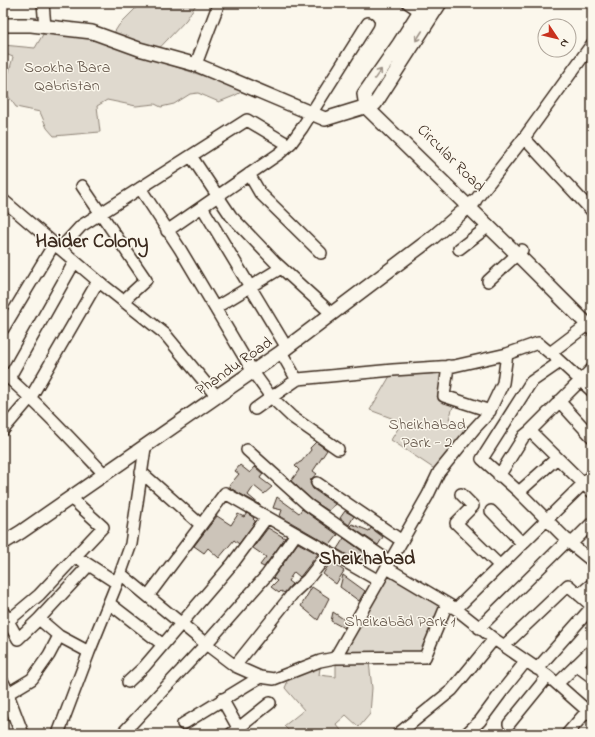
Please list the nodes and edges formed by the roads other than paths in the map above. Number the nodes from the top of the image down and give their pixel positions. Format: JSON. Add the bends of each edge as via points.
{"nodes":[{"id":1,"x":43,"y":3,"type":"edge"},
{"id":2,"x":219,"y":3,"type":"edge"},
{"id":3,"x":408,"y":3,"type":"edge"},
{"id":4,"x":440,"y":3,"type":"edge"},
{"id":5,"x":422,"y":7,"type":"edge"},
{"id":6,"x":368,"y":24,"type":"dead end"},
{"id":7,"x":3,"y":25,"type":"edge"},
{"id":8,"x":45,"y":26,"type":"junction"},
{"id":9,"x":592,"y":44,"type":"edge"},
{"id":10,"x":196,"y":64,"type":"junction"},
{"id":11,"x":370,"y":105,"type":"junction"},
{"id":12,"x":312,"y":114,"type":"junction"},
{"id":13,"x":524,"y":138,"type":"junction"},
{"id":14,"x":289,"y":145,"type":"junction"},
{"id":15,"x":191,"y":156,"type":"junction"},
{"id":16,"x":249,"y":174,"type":"junction"},
{"id":17,"x":82,"y":186,"type":"dead end"},
{"id":18,"x":140,"y":188,"type":"junction"},
{"id":19,"x":217,"y":196,"type":"junction"},
{"id":20,"x":3,"y":200,"type":"edge"},
{"id":21,"x":471,"y":204,"type":"junction"},
{"id":22,"x":202,"y":207,"type":"junction"},
{"id":23,"x":592,"y":211,"type":"edge"},
{"id":24,"x":100,"y":213,"type":"junction"},
{"id":25,"x":489,"y":226,"type":"junction"},
{"id":26,"x":167,"y":231,"type":"junction"},
{"id":27,"x":57,"y":246,"type":"junction"},
{"id":28,"x":459,"y":249,"type":"dead end"},
{"id":29,"x":321,"y":253,"type":"dead end"},
{"id":30,"x":520,"y":253,"type":"junction"},
{"id":31,"x":75,"y":261,"type":"junction"},
{"id":32,"x":281,"y":268,"type":"junction"},
{"id":33,"x":98,"y":281,"type":"junction"},
{"id":34,"x":488,"y":281,"type":"dead end"},
{"id":35,"x":250,"y":287,"type":"junction"},
{"id":36,"x":123,"y":301,"type":"junction"},
{"id":37,"x":215,"y":308,"type":"junction"},
{"id":38,"x":332,"y":314,"type":"junction"},
{"id":39,"x":591,"y":324,"type":"edge"},
{"id":40,"x":3,"y":329,"type":"edge"},
{"id":41,"x":284,"y":350,"type":"junction"},
{"id":42,"x":550,"y":352,"type":"junction"},
{"id":43,"x":507,"y":354,"type":"junction"},
{"id":44,"x":560,"y":362,"type":"junction"},
{"id":45,"x":448,"y":366,"type":"junction"},
{"id":46,"x":592,"y":369,"type":"edge"},
{"id":47,"x":253,"y":372,"type":"junction"},
{"id":48,"x":6,"y":376,"type":"edge"},
{"id":49,"x":297,"y":380,"type":"junction"},
{"id":50,"x":581,"y":380,"type":"junction"},
{"id":51,"x":592,"y":391,"type":"edge"},
{"id":52,"x":31,"y":397,"type":"junction"},
{"id":53,"x":217,"y":397,"type":"junction"},
{"id":54,"x":271,"y":397,"type":"junction"},
{"id":55,"x":559,"y":401,"type":"junction"},
{"id":56,"x":256,"y":409,"type":"dead end"},
{"id":57,"x":490,"y":411,"type":"junction"},
{"id":58,"x":3,"y":430,"type":"edge"},
{"id":59,"x":530,"y":431,"type":"junction"},
{"id":60,"x":592,"y":438,"type":"edge"},
{"id":61,"x":145,"y":448,"type":"junction"},
{"id":62,"x":338,"y":449,"type":"dead end"},
{"id":63,"x":247,"y":450,"type":"dead end"},
{"id":64,"x":558,"y":458,"type":"junction"},
{"id":65,"x":141,"y":472,"type":"junction"},
{"id":66,"x":105,"y":475,"type":"junction"},
{"id":67,"x":592,"y":475,"type":"edge"},
{"id":68,"x":499,"y":476,"type":"junction"},
{"id":69,"x":317,"y":483,"type":"dead end"},
{"id":70,"x":584,"y":484,"type":"junction"},
{"id":71,"x":519,"y":492,"type":"junction"},
{"id":72,"x":592,"y":492,"type":"edge"},
{"id":73,"x":461,"y":494,"type":"dead end"},
{"id":74,"x":71,"y":498,"type":"junction"},
{"id":75,"x":491,"y":511,"type":"dead end"},
{"id":76,"x":267,"y":517,"type":"junction"},
{"id":77,"x":546,"y":520,"type":"junction"},
{"id":78,"x":592,"y":523,"type":"edge"},
{"id":79,"x":201,"y":525,"type":"junction"},
{"id":80,"x":296,"y":534,"type":"junction"},
{"id":81,"x":402,"y":541,"type":"junction"},
{"id":82,"x":570,"y":542,"type":"junction"},
{"id":83,"x":3,"y":543,"type":"edge"},
{"id":84,"x":522,"y":544,"type":"junction"},
{"id":85,"x":329,"y":552,"type":"junction"},
{"id":86,"x":76,"y":556,"type":"junction"},
{"id":87,"x":592,"y":561,"type":"edge"},
{"id":88,"x":89,"y":565,"type":"junction"},
{"id":89,"x":388,"y":565,"type":"junction"},
{"id":90,"x":500,"y":566,"type":"junction"},
{"id":91,"x":119,"y":578,"type":"junction"},
{"id":92,"x":379,"y":581,"type":"junction"},
{"id":93,"x":592,"y":584,"type":"edge"},
{"id":94,"x":148,"y":596,"type":"junction"},
{"id":95,"x":580,"y":596,"type":"junction"},
{"id":96,"x":109,"y":603,"type":"junction"},
{"id":97,"x":452,"y":606,"type":"junction"},
{"id":98,"x":592,"y":607,"type":"edge"},
{"id":99,"x":6,"y":617,"type":"edge"},
{"id":100,"x":39,"y":619,"type":"junction"},
{"id":101,"x":181,"y":623,"type":"junction"},
{"id":102,"x":479,"y":628,"type":"junction"},
{"id":103,"x":59,"y":636,"type":"junction"},
{"id":104,"x":494,"y":639,"type":"junction"},
{"id":105,"x":162,"y":644,"type":"junction"},
{"id":106,"x":206,"y":644,"type":"junction"},
{"id":107,"x":504,"y":646,"type":"junction"},
{"id":108,"x":592,"y":650,"type":"edge"},
{"id":109,"x":89,"y":652,"type":"junction"},
{"id":110,"x":335,"y":658,"type":"junction"},
{"id":111,"x":526,"y":661,"type":"junction"},
{"id":112,"x":576,"y":665,"type":"junction"},
{"id":113,"x":235,"y":666,"type":"junction"},
{"id":114,"x":538,"y":669,"type":"junction"},
{"id":115,"x":548,"y":676,"type":"junction"},
{"id":116,"x":260,"y":677,"type":"junction"},
{"id":117,"x":592,"y":677,"type":"edge"},
{"id":118,"x":128,"y":682,"type":"dead end"},
{"id":119,"x":557,"y":684,"type":"junction"},
{"id":120,"x":6,"y":697,"type":"edge"},
{"id":121,"x":222,"y":699,"type":"junction"},
{"id":122,"x":270,"y":702,"type":"dead end"},
{"id":123,"x":591,"y":713,"type":"edge"},
{"id":124,"x":183,"y":724,"type":"dead end"},
{"id":125,"x":509,"y":724,"type":"dead end"},
{"id":126,"x":237,"y":732,"type":"edge"},
{"id":127,"x":22,"y":734,"type":"edge"},
{"id":128,"x":58,"y":734,"type":"edge"},
{"id":129,"x":122,"y":734,"type":"edge"},
{"id":130,"x":398,"y":734,"type":"edge"},
{"id":131,"x":466,"y":734,"type":"edge"},
{"id":132,"x":567,"y":734,"type":"edge"}],
"edges":[{"from":1,"to":8,"type":"street"},
{"from":2,"to":10,"type":"street"},
{"from":3,"to":5,"type":"street"},
{"from":4,"to":11,"type":"main road","one_way":true},
{"from":11,"to":5,"type":"main road","one_way":true,"via":[[364,94]]},
{"from":6,"to":12,"type":"street"},
{"from":7,"to":8,"type":"main road"},
{"from":8,"to":10,"type":"main road","via":[[92,32],[139,49]]},
{"from":9,"to":13,"type":"street"},
{"from":10,"to":12,"type":"main road"},
{"from":11,"to":12,"type":"main road","via":[[324,119]]},
{"from":11,"to":21,"type":"main road"},
{"from":12,"to":14,"type":"street"},
{"from":13,"to":21,"type":"street"},
{"from":13,"to":23,"type":"street"},
{"from":14,"to":15,"type":"street","via":[[247,120]]},
{"from":14,"to":16,"type":"street"},
{"from":15,"to":18,"type":"street"},
{"from":15,"to":19,"type":"street"},
{"from":16,"to":19,"type":"street"},
{"from":16,"to":29,"type":"street","via":[[260,193]]},
{"from":17,"to":24,"type":"street"},
{"from":18,"to":24,"type":"street"},
{"from":18,"to":26,"type":"street"},
{"from":19,"to":22,"type":"street"},
{"from":19,"to":32,"type":"street","via":[[231,216]]},
{"from":20,"to":27,"type":"street"},
{"from":21,"to":25,"type":"main road"},
{"from":21,"to":30,"type":"main road","name":"Circular Road"},
{"from":21,"to":38,"type":"main road","name":"Phandu Road","via":[[432,238]]},
{"from":22,"to":26,"type":"street"},
{"from":22,"to":35,"type":"street"},
{"from":24,"to":27,"type":"street"},
{"from":24,"to":36,"type":"street","via":[[146,280]]},
{"from":25,"to":28,"type":"street"},
{"from":25,"to":30,"type":"main road"},
{"from":26,"to":37,"type":"street"},
{"from":27,"to":31,"type":"street"},
{"from":27,"to":40,"type":"street"},
{"from":30,"to":34,"type":"street"},
{"from":30,"to":39,"type":"main road"},
{"from":31,"to":33,"type":"street"},
{"from":31,"to":48,"type":"street"},
{"from":32,"to":35,"type":"street"},
{"from":32,"to":38,"type":"street"},
{"from":33,"to":36,"type":"street"},
{"from":33,"to":52,"type":"street"},
{"from":35,"to":37,"type":"street"},
{"from":35,"to":41,"type":"street"},
{"from":36,"to":53,"type":"street","via":[[165,334]]},
{"from":37,"to":47,"type":"street"},
{"from":38,"to":41,"type":"main road","name":"Phandu Road"},
{"from":39,"to":42,"type":"street"},
{"from":41,"to":47,"type":"main road","name":"Phandu Road"},
{"from":41,"to":49,"type":"street"},
{"from":42,"to":43,"type":"street","via":[[538,343]]},
{"from":42,"to":44,"type":"street"},
{"from":43,"to":45,"type":"street"},
{"from":43,"to":57,"type":"street","via":[[503,384]]},
{"from":44,"to":50,"type":"street"},
{"from":44,"to":68,"type":"street","via":[[531,382],[482,459]]},
{"from":45,"to":49,"type":"street"},
{"from":45,"to":57,"type":"street","via":[[444,396]]},
{"from":46,"to":50,"type":"street"},
{"from":47,"to":53,"type":"main road","name":"Phandu Road"},
{"from":47,"to":54,"type":"street"},
{"from":48,"to":52,"type":"street"},
{"from":49,"to":54,"type":"street"},
{"from":50,"to":51,"type":"street"},
{"from":50,"to":55,"type":"street"},
{"from":52,"to":58,"type":"street"},
{"from":52,"to":66,"type":"street"},
{"from":53,"to":61,"type":"main road","name":"Phandu Road"},
{"from":54,"to":56,"type":"street"},
{"from":54,"to":62,"type":"street","via":[[292,417]]},
{"from":55,"to":59,"type":"street"},
{"from":55,"to":60,"type":"street"},
{"from":57,"to":81,"type":"street","via":[[439,472]]},
{"from":59,"to":64,"type":"street"},
{"from":59,"to":68,"type":"street","via":[[524,436]]},
{"from":61,"to":65,"type":"street"},
{"from":61,"to":66,"type":"main road","name":"Phandu Road"},
{"from":63,"to":89,"type":"street","via":[[308,505]]},
{"from":64,"to":70,"type":"street"},
{"from":64,"to":71,"type":"street"},
{"from":65,"to":79,"type":"street"},
{"from":65,"to":91,"type":"street","via":[[131,544]]},
{"from":66,"to":74,"type":"main road","name":"Phandu Road"},
{"from":67,"to":70,"type":"street"},
{"from":68,"to":71,"type":"street"},
{"from":69,"to":81,"type":"street"},
{"from":70,"to":72,"type":"street"},
{"from":70,"to":77,"type":"street"},
{"from":71,"to":77,"type":"street"},
{"from":73,"to":90,"type":"street","via":[[473,506],[456,523]]},
{"from":74,"to":83,"type":"main road","name":"Phandu Road"},
{"from":74,"to":86,"type":"street","via":[[103,528]]},
{"from":75,"to":84,"type":"street"},
{"from":76,"to":79,"type":"street","via":[[224,492]]},
{"from":76,"to":80,"type":"street"},
{"from":76,"to":101,"type":"street","via":[[233,563]]},
{"from":77,"to":82,"type":"street"},
{"from":77,"to":84,"type":"street"},
{"from":78,"to":82,"type":"street"},
{"from":79,"to":94,"type":"street"},
{"from":80,"to":85,"type":"street"},
{"from":80,"to":106,"type":"street","via":[[266,576]]},
{"from":81,"to":89,"type":"street"},
{"from":82,"to":87,"type":"street"},
{"from":82,"to":102,"type":"street"},
{"from":84,"to":90,"type":"street"},
{"from":85,"to":92,"type":"street"},
{"from":85,"to":113,"type":"street"},
{"from":86,"to":88,"type":"street"},
{"from":86,"to":99,"type":"street","via":[[39,595]]},
{"from":88,"to":91,"type":"street"},
{"from":88,"to":100,"type":"street"},
{"from":89,"to":92,"type":"street"},
{"from":89,"to":97,"type":"street"},
{"from":90,"to":97,"type":"street"},
{"from":91,"to":94,"type":"street"},
{"from":91,"to":96,"type":"street"},
{"from":92,"to":110,"type":"street"},
{"from":93,"to":95,"type":"street"},
{"from":94,"to":101,"type":"street"},
{"from":95,"to":98,"type":"street"},
{"from":95,"to":107,"type":"street","via":[[568,585]]},
{"from":96,"to":105,"type":"street"},
{"from":96,"to":109,"type":"street"},
{"from":97,"to":102,"type":"street"},
{"from":97,"to":110,"type":"street","via":[[426,657]]},
{"from":98,"to":114,"type":"street"},
{"from":99,"to":100,"type":"street","via":[[18,639]]},
{"from":100,"to":103,"type":"street"},
{"from":101,"to":105,"type":"street"},
{"from":101,"to":106,"type":"street"},
{"from":102,"to":104,"type":"street"},
{"from":103,"to":109,"type":"street"},
{"from":103,"to":120,"type":"street","via":[[32,679]]},
{"from":104,"to":107,"type":"street"},
{"from":104,"to":130,"type":"street","via":[[452,690]]},
{"from":105,"to":118,"type":"street"},
{"from":106,"to":113,"type":"street"},
{"from":106,"to":129,"type":"street"},
{"from":107,"to":111,"type":"street"},
{"from":108,"to":112,"type":"street"},
{"from":109,"to":128,"type":"street"},
{"from":110,"to":116,"type":"street","via":[[320,661],[274,679]]},
{"from":111,"to":114,"type":"street"},
{"from":111,"to":131,"type":"street","via":[[480,721]]},
{"from":112,"to":117,"type":"street"},
{"from":112,"to":119,"type":"street"},
{"from":113,"to":116,"type":"street"},
{"from":114,"to":115,"type":"street"},
{"from":115,"to":119,"type":"street"},
{"from":115,"to":125,"type":"street"},
{"from":116,"to":121,"type":"street"},
{"from":119,"to":123,"type":"street"},
{"from":120,"to":127,"type":"main road"},
{"from":121,"to":124,"type":"street"},
{"from":121,"to":126,"type":"street"},
{"from":122,"to":126,"type":"street"},
{"from":123,"to":132,"type":"street"}]}
